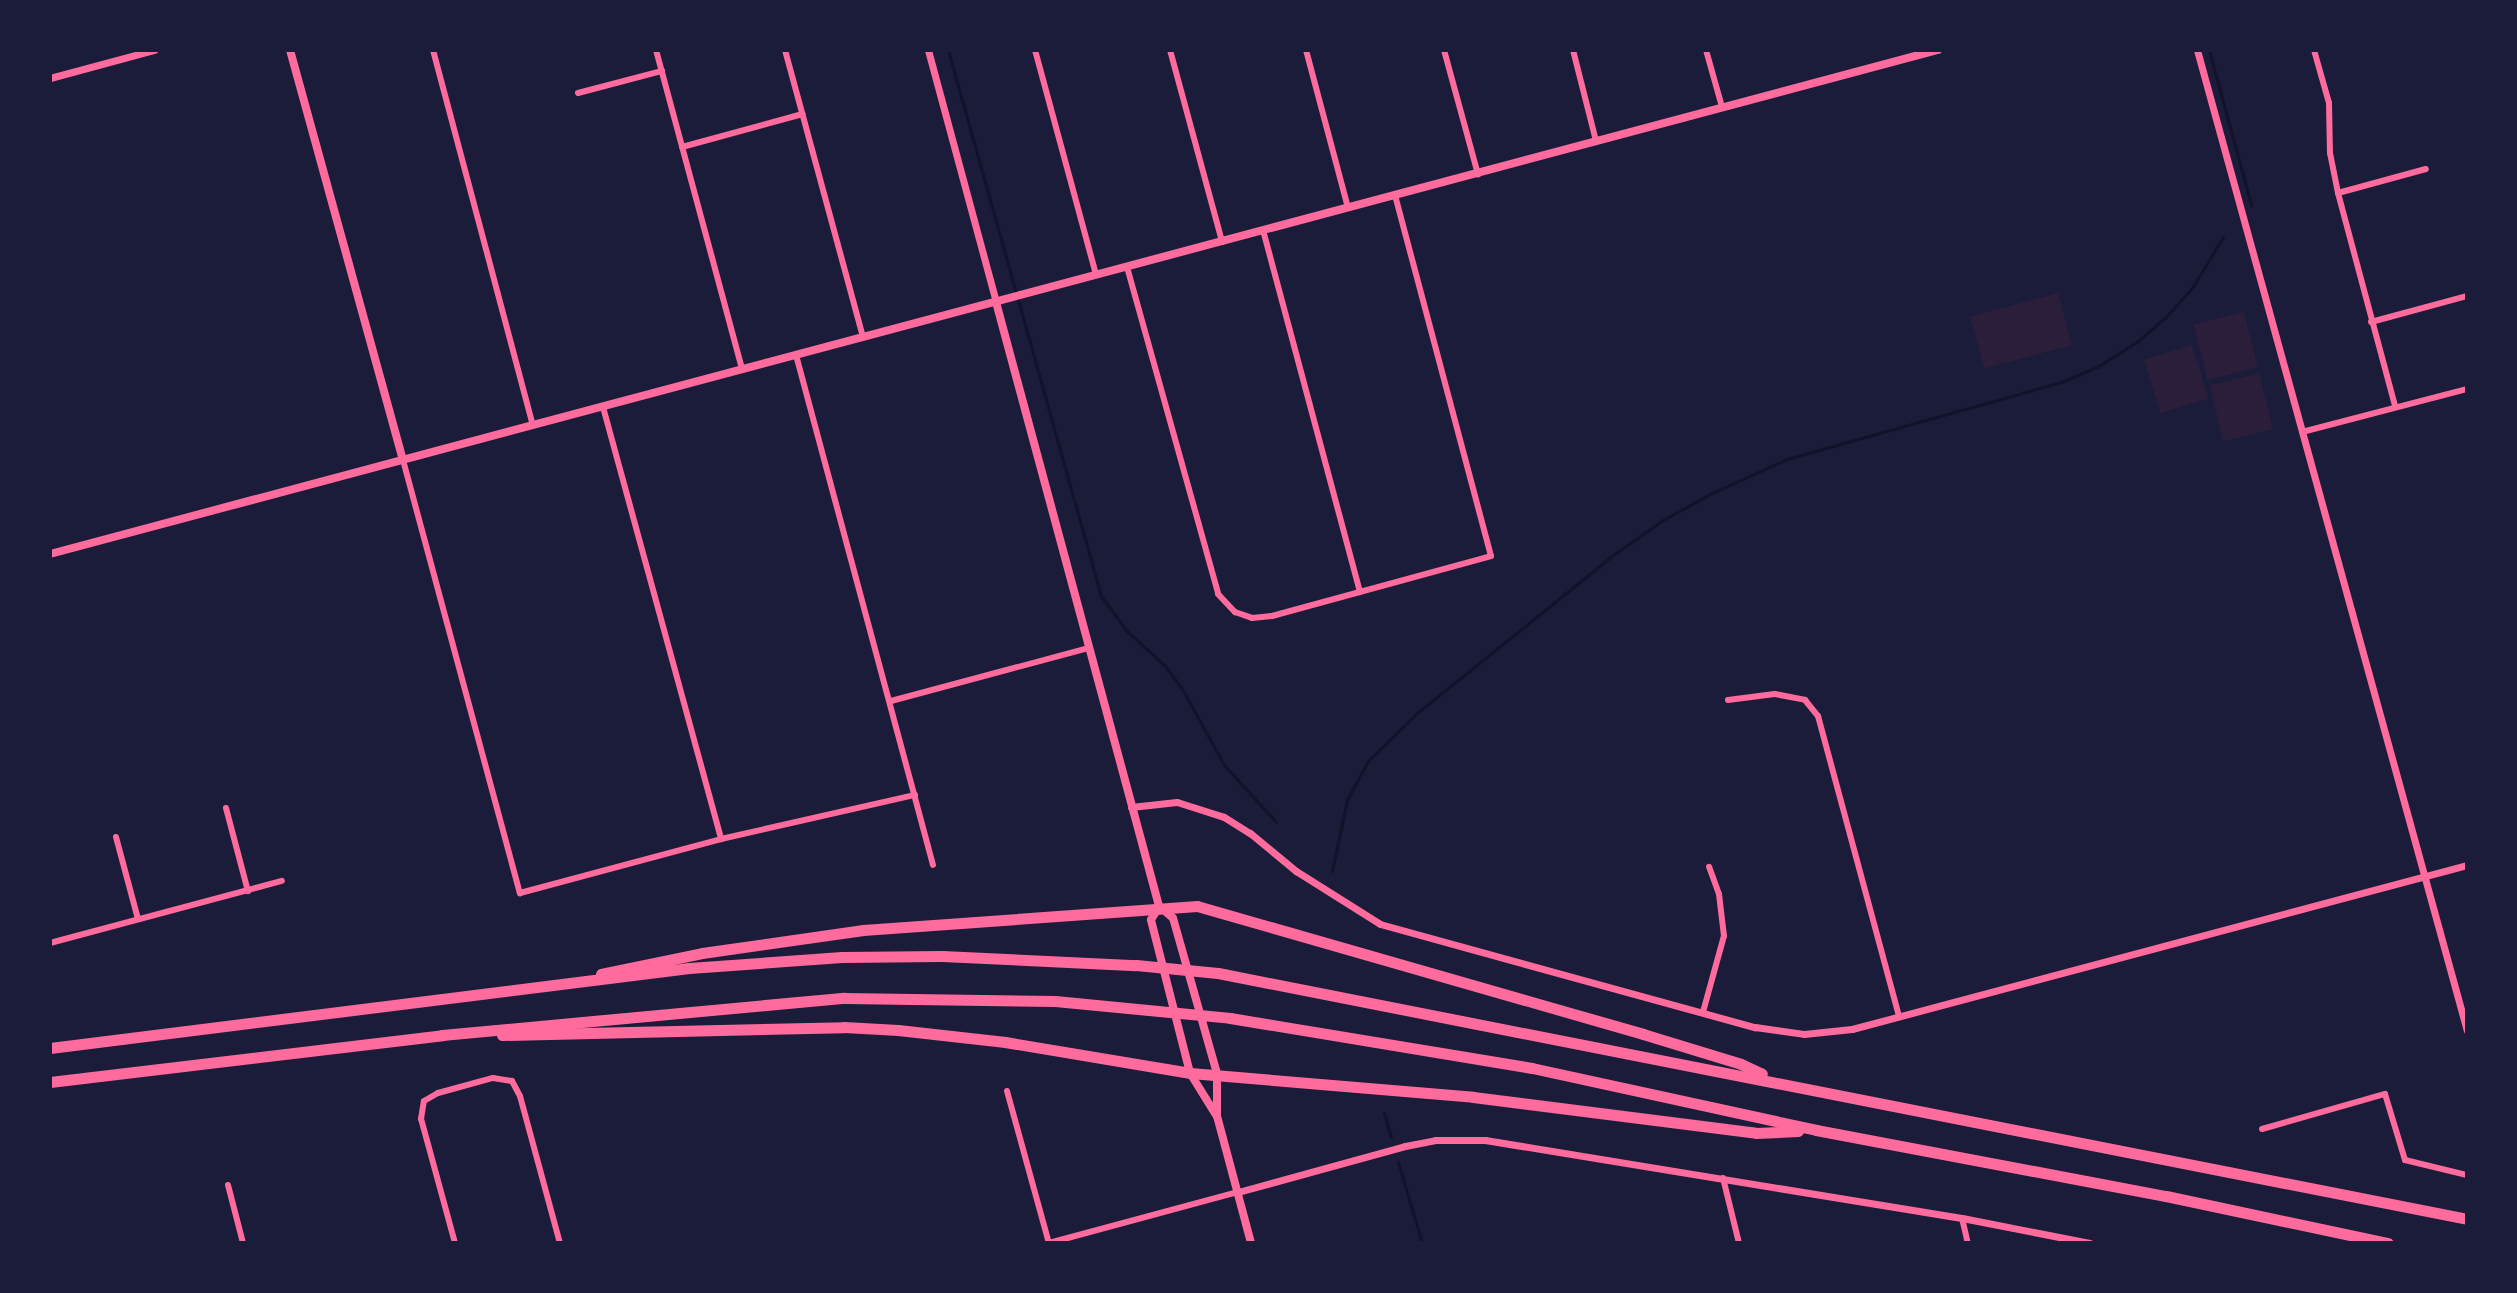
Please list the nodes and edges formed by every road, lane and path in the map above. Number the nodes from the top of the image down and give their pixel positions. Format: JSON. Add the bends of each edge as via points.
{"nodes":[{"id":1,"x":154,"y":50,"type":"edge"},
{"id":2,"x":290,"y":50,"type":"edge"},
{"id":3,"x":433,"y":50,"type":"edge"},
{"id":4,"x":656,"y":50,"type":"edge"},
{"id":5,"x":785,"y":50,"type":"edge"},
{"id":6,"x":928,"y":50,"type":"edge"},
{"id":7,"x":1035,"y":50,"type":"edge"},
{"id":8,"x":1170,"y":50,"type":"edge"},
{"id":9,"x":1306,"y":50,"type":"edge"},
{"id":10,"x":1444,"y":50,"type":"edge"},
{"id":11,"x":1573,"y":50,"type":"edge"},
{"id":12,"x":1706,"y":50,"type":"edge"},
{"id":13,"x":1938,"y":50,"type":"edge"},
{"id":14,"x":2197,"y":50,"type":"edge"},
{"id":15,"x":2314,"y":50,"type":"edge"},
{"id":16,"x":662,"y":71,"type":"junction"},
{"id":17,"x":50,"y":78,"type":"edge"},
{"id":18,"x":578,"y":93,"type":"dead end"},
{"id":19,"x":1722,"y":107,"type":"junction"},
{"id":20,"x":803,"y":114,"type":"junction"},
{"id":21,"x":1596,"y":141,"type":"junction"},
{"id":22,"x":682,"y":147,"type":"junction"},
{"id":23,"x":2426,"y":169,"type":"dead end"},
{"id":24,"x":1478,"y":174,"type":"junction"},
{"id":25,"x":2338,"y":193,"type":"junction"},
{"id":26,"x":1395,"y":196,"type":"junction"},
{"id":27,"x":1348,"y":208,"type":"junction"},
{"id":28,"x":1263,"y":230,"type":"junction"},
{"id":29,"x":1222,"y":242,"type":"junction"},
{"id":30,"x":1127,"y":267,"type":"junction"},
{"id":31,"x":1096,"y":275,"type":"junction"},
{"id":32,"x":2467,"y":296,"type":"edge"},
{"id":33,"x":996,"y":302,"type":"junction"},
{"id":34,"x":2371,"y":322,"type":"junction"},
{"id":35,"x":863,"y":338,"type":"junction"},
{"id":36,"x":796,"y":355,"type":"junction"},
{"id":37,"x":742,"y":369,"type":"junction"},
{"id":38,"x":2467,"y":389,"type":"edge"},
{"id":39,"x":2395,"y":406,"type":"junction"},
{"id":40,"x":603,"y":407,"type":"junction"},
{"id":41,"x":533,"y":425,"type":"junction"},
{"id":42,"x":2302,"y":432,"type":"junction"},
{"id":43,"x":403,"y":460,"type":"junction"},
{"id":44,"x":50,"y":554,"type":"edge"},
{"id":45,"x":1360,"y":592,"type":"junction"},
{"id":46,"x":1089,"y":648,"type":"junction"},
{"id":47,"x":1728,"y":700,"type":"dead end"},
{"id":48,"x":891,"y":701,"type":"junction"},
{"id":49,"x":915,"y":795,"type":"junction"},
{"id":50,"x":1131,"y":807,"type":"junction"},
{"id":51,"x":226,"y":808,"type":"dead end"},
{"id":52,"x":116,"y":837,"type":"dead end"},
{"id":53,"x":721,"y":839,"type":"junction"},
{"id":54,"x":933,"y":865,"type":"dead end"},
{"id":55,"x":2467,"y":865,"type":"edge"},
{"id":56,"x":1709,"y":867,"type":"dead end"},
{"id":57,"x":2424,"y":876,"type":"junction"},
{"id":58,"x":282,"y":881,"type":"dead end"},
{"id":59,"x":248,"y":891,"type":"junction"},
{"id":60,"x":1159,"y":906,"type":"junction"},
{"id":61,"x":138,"y":919,"type":"junction"},
{"id":62,"x":50,"y":943,"type":"edge"},
{"id":63,"x":500,"y":994,"type":"junction"},
{"id":64,"x":1703,"y":1012,"type":"junction"},
{"id":65,"x":1899,"y":1016,"type":"junction"},
{"id":66,"x":2467,"y":1031,"type":"edge"},
{"id":67,"x":442,"y":1035,"type":"junction"},
{"id":68,"x":50,"y":1048,"type":"edge"},
{"id":69,"x":1190,"y":1073,"type":"junction"},
{"id":70,"x":1217,"y":1074,"type":"junction"},
{"id":71,"x":1773,"y":1080,"type":"junction"},
{"id":72,"x":50,"y":1082,"type":"edge"},
{"id":73,"x":1007,"y":1091,"type":"dead end"},
{"id":74,"x":1217,"y":1116,"type":"junction"},
{"id":75,"x":2262,"y":1129,"type":"dead end"},
{"id":76,"x":1816,"y":1130,"type":"junction"},
{"id":77,"x":2467,"y":1175,"type":"edge"},
{"id":78,"x":1723,"y":1178,"type":"junction"},
{"id":79,"x":228,"y":1185,"type":"dead end"},
{"id":80,"x":1238,"y":1192,"type":"junction"},
{"id":81,"x":1962,"y":1218,"type":"junction"},
{"id":82,"x":2467,"y":1219,"type":"edge"},
{"id":83,"x":243,"y":1243,"type":"edge"},
{"id":84,"x":455,"y":1243,"type":"edge"},
{"id":85,"x":560,"y":1243,"type":"edge"},
{"id":86,"x":1049,"y":1243,"type":"edge"},
{"id":87,"x":1251,"y":1243,"type":"edge"},
{"id":88,"x":1739,"y":1243,"type":"edge"},
{"id":89,"x":1968,"y":1243,"type":"edge"},
{"id":90,"x":2090,"y":1243,"type":"edge"},
{"id":91,"x":2388,"y":1243,"type":"edge"}],
"edges":[{"from":1,"to":17,"type":"street"},
{"from":2,"to":43,"type":"main road"},
{"from":3,"to":41,"type":"street"},
{"from":4,"to":16,"type":"street"},
{"from":5,"to":20,"type":"street"},
{"from":6,"to":33,"type":"street"},
{"from":7,"to":31,"type":"street"},
{"from":8,"to":29,"type":"street"},
{"from":9,"to":27,"type":"street"},
{"from":10,"to":24,"type":"street"},
{"from":11,"to":21,"type":"street"},
{"from":12,"to":19,"type":"street"},
{"from":13,"to":19,"type":"main road"},
{"from":14,"to":42,"type":"street"},
{"from":15,"to":25,"type":"street","via":[[2329,103]]},
{"from":16,"to":18,"type":"street"},
{"from":16,"to":22,"type":"street"},
{"from":19,"to":21,"type":"main road"},
{"from":20,"to":22,"type":"street"},
{"from":20,"to":35,"type":"street"},
{"from":21,"to":24,"type":"main road"},
{"from":22,"to":37,"type":"street"},
{"from":23,"to":25,"type":"street"},
{"from":24,"to":26,"type":"main road"},
{"from":25,"to":34,"type":"street"},
{"from":26,"to":27,"type":"main road"},
{"from":26,"to":45,"type":"street","via":[[1491,556]]},
{"from":27,"to":28,"type":"main road"},
{"from":28,"to":29,"type":"main road"},
{"from":28,"to":45,"type":"street"},
{"from":29,"to":30,"type":"main road"},
{"from":30,"to":31,"type":"main road"},
{"from":30,"to":45,"type":"street","via":[[1218,594],[1235,612],[1252,618]]},
{"from":31,"to":33,"type":"main road"},
{"from":32,"to":34,"type":"street"},
{"from":33,"to":35,"type":"main road"},
{"from":33,"to":46,"type":"main road"},
{"from":34,"to":39,"type":"street"},
{"from":35,"to":36,"type":"main road"},
{"from":36,"to":37,"type":"main road"},
{"from":36,"to":48,"type":"street"},
{"from":37,"to":40,"type":"main road"},
{"from":38,"to":39,"type":"street"},
{"from":39,"to":42,"type":"street"},
{"from":40,"to":41,"type":"main road"},
{"from":40,"to":53,"type":"street"},
{"from":41,"to":43,"type":"main road"},
{"from":42,"to":57,"type":"street"},
{"from":43,"to":44,"type":"main road"},
{"from":43,"to":53,"type":"street","via":[[520,893]]},
{"from":46,"to":48,"type":"street"},
{"from":46,"to":50,"type":"main road"},
{"from":47,"to":65,"type":"street","via":[[1775,694],[1805,700],[1818,716]]},
{"from":48,"to":49,"type":"street"},
{"from":49,"to":53,"type":"street"},
{"from":49,"to":54,"type":"street"},
{"from":50,"to":60,"type":"main road"},
{"from":50,"to":64,"type":"street","via":[[1177,802],[1224,817],[1380,924]]},
{"from":51,"to":59,"type":"street"},
{"from":52,"to":61,"type":"street"},
{"from":55,"to":57,"type":"street"},
{"from":56,"to":64,"type":"street","via":[[1724,936]]},
{"from":57,"to":65,"type":"street"},
{"from":57,"to":66,"type":"street"},
{"from":58,"to":59,"type":"street"},
{"from":59,"to":61,"type":"street"},
{"from":60,"to":63,"type":"highway","via":[[863,930],[702,953]]},
{"from":60,"to":69,"type":"main road","via":[[1151,920]]},
{"from":60,"to":70,"type":"main road","via":[[1173,918]]},
{"from":60,"to":71,"type":"highway","via":[[1197,906],[1244,917],[1741,1064]]},
{"from":61,"to":62,"type":"street"},
{"from":63,"to":68,"type":"highway"},
{"from":63,"to":71,"type":"highway","via":[[689,968],[842,957],[1007,957],[1136,965],[1218,973]]},
{"from":64,"to":65,"type":"street","via":[[1804,1034],[1852,1029]]},
{"from":67,"to":69,"type":"highway","via":[[857,1028],[1005,1042]]},
{"from":67,"to":72,"type":"highway"},
{"from":67,"to":76,"type":"highway","via":[[844,998],[1040,1000],[1230,1018],[1532,1068]]},
{"from":69,"to":70,"type":"highway"},
{"from":69,"to":74,"type":"main road"},
{"from":70,"to":74,"type":"main road"},
{"from":70,"to":76,"type":"highway","via":[[1473,1097],[1756,1133]]},
{"from":71,"to":82,"type":"highway","via":[[2167,1163]]},
{"from":73,"to":86,"type":"street"},
{"from":74,"to":80,"type":"main road"},
{"from":75,"to":77,"type":"street","via":[[2385,1094],[2405,1160]]},
{"from":76,"to":91,"type":"highway"},
{"from":78,"to":80,"type":"street","via":[[1485,1140],[1435,1140]]},
{"from":78,"to":81,"type":"street"},
{"from":78,"to":88,"type":"street"},
{"from":79,"to":83,"type":"street"},
{"from":80,"to":86,"type":"street"},
{"from":80,"to":87,"type":"main road"},
{"from":81,"to":89,"type":"street"},
{"from":81,"to":90,"type":"street"},
{"from":84,"to":85,"type":"street","via":[[421,1119],[424,1101],[493,1078],[512,1081],[520,1096]]}]}
